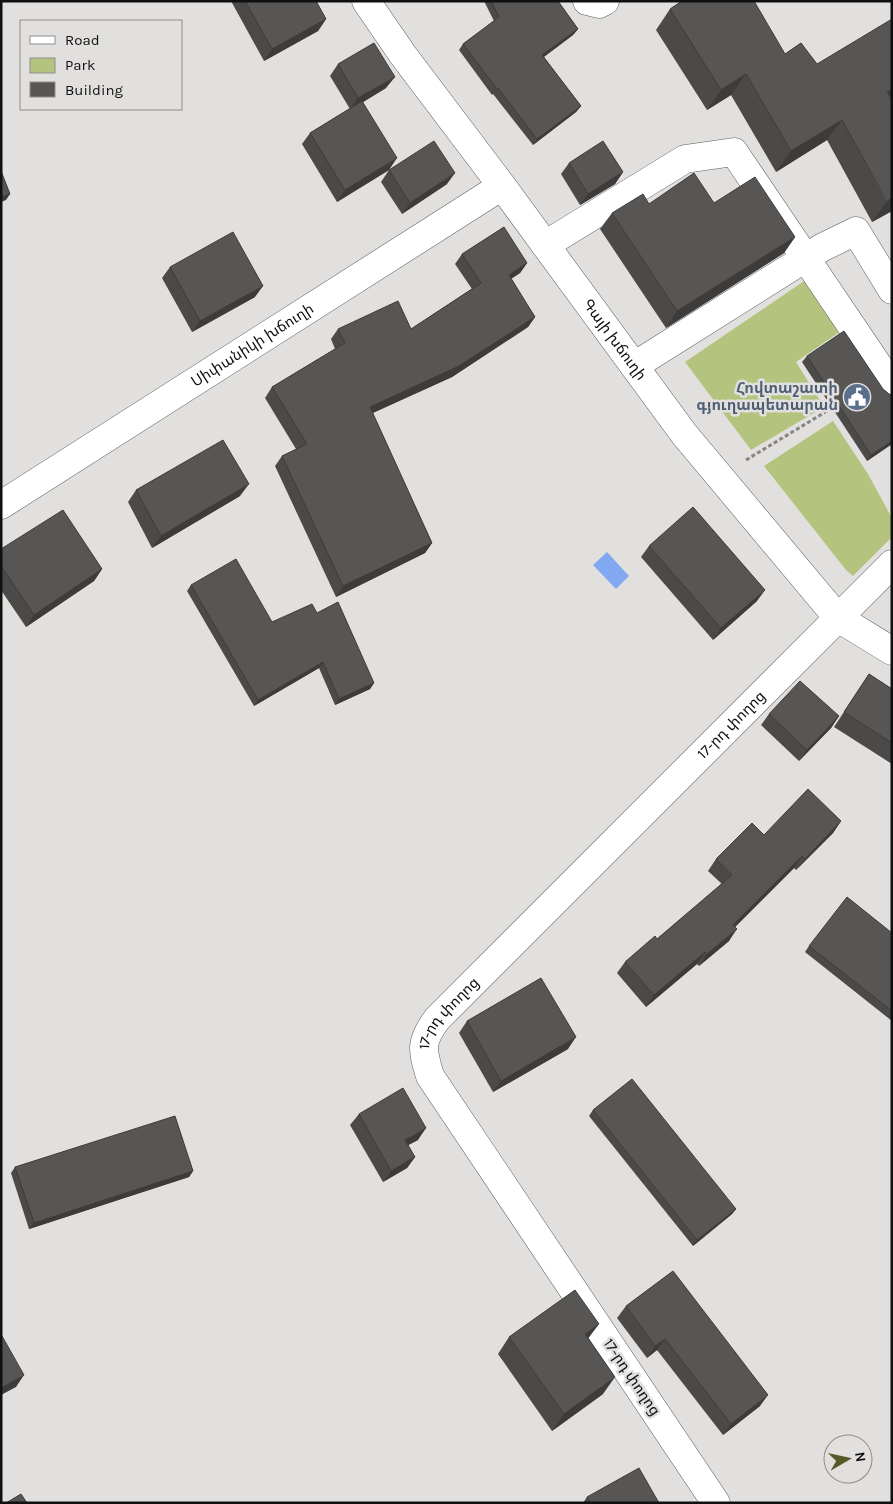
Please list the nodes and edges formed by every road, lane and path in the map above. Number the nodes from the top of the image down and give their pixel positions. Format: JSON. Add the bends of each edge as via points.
{"nodes":[{"id":1,"x":366,"y":1,"type":"edge"},
{"id":2,"x":588,"y":1,"type":"edge"},
{"id":3,"x":605,"y":1,"type":"edge"},
{"id":4,"x":502,"y":186,"type":"junction"},
{"id":5,"x":545,"y":245,"type":"junction"},
{"id":6,"x":806,"y":258,"type":"junction"},
{"id":7,"x":892,"y":290,"type":"edge"},
{"id":8,"x":634,"y":366,"type":"junction"},
{"id":9,"x":892,"y":386,"type":"edge"},
{"id":10,"x":827,"y":411,"type":"dead end"},
{"id":11,"x":746,"y":460,"type":"dead end"},
{"id":12,"x":1,"y":505,"type":"edge"},
{"id":13,"x":892,"y":564,"type":"edge"},
{"id":14,"x":838,"y":618,"type":"junction"},
{"id":15,"x":892,"y":651,"type":"edge"},
{"id":16,"x":716,"y":1503,"type":"edge"}],
"edges":[{"from":1,"to":4,"type":"main road","name":"Գայի խճուղի","via":[[403,56]]},
{"from":2,"to":3,"type":"main road","via":[[599,4]]},
{"from":4,"to":5,"type":"main road","name":"Գայի խճուղի"},
{"from":4,"to":12,"type":"main road","name":"Սիփանիկի խճուղի"},
{"from":5,"to":6,"type":"main road","via":[[685,159],[734,152]]},
{"from":5,"to":8,"type":"main road","name":"Գայի խճուղի"},
{"from":6,"to":7,"type":"main road","via":[[856,230]]},
{"from":6,"to":8,"type":"main road"},
{"from":6,"to":9,"type":"main road"},
{"from":8,"to":14,"type":"main road","name":"Գայի խճուղի","via":[[684,434]]},
{"from":10,"to":11,"type":"path"},
{"from":13,"to":14,"type":"main road","name":"17-րդ փողոց"},
{"from":14,"to":15,"type":"main road","name":"Գայի խճուղի"},
{"from":14,"to":16,"type":"main road","name":"17-րդ փողոց","via":[[437,1019],[426,1034],[424,1054],[430,1076]]}]}
